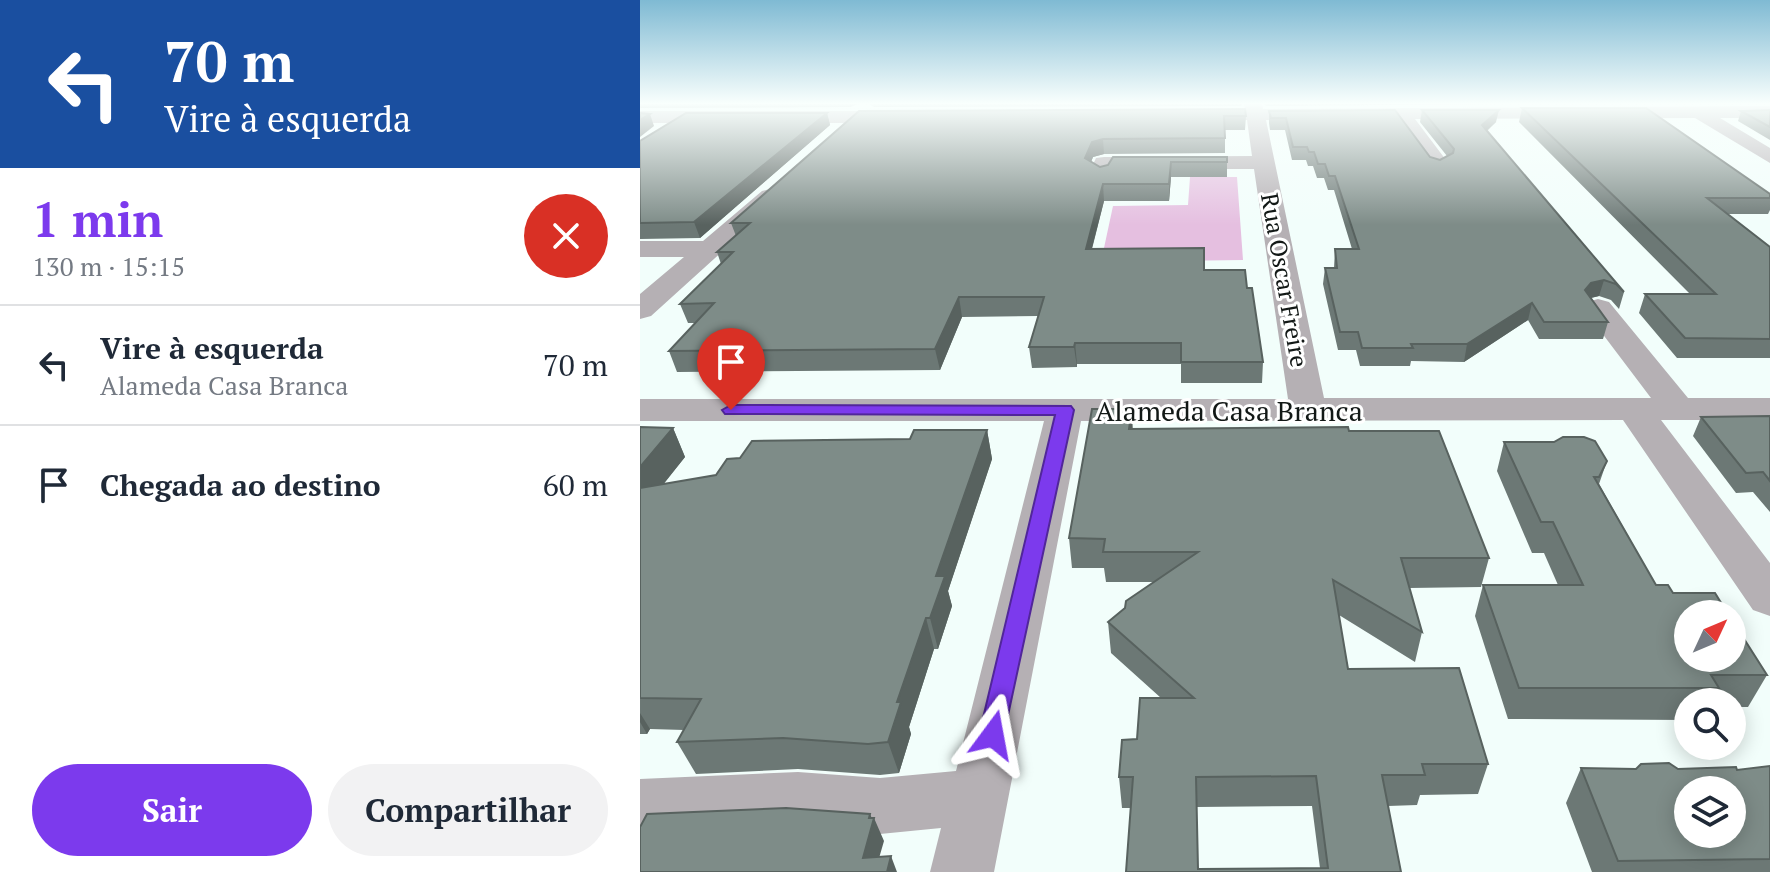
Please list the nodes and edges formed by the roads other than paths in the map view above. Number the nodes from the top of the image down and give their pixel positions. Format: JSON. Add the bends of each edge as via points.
{"nodes":[{"id":1,"x":1260,"y":144,"type":"edge"},
{"id":2,"x":1423,"y":144,"type":"edge"},
{"id":3,"x":1749,"y":144,"type":"edge"},
{"id":4,"x":1770,"y":157,"type":"edge"},
{"id":5,"x":1263,"y":162,"type":"junction"},
{"id":6,"x":1438,"y":164,"type":"edge"},
{"id":7,"x":1100,"y":173,"type":"edge"},
{"id":8,"x":790,"y":177,"type":"edge"},
{"id":9,"x":640,"y":249,"type":"edge"},
{"id":10,"x":711,"y":249,"type":"junction"},
{"id":11,"x":1598,"y":308,"type":"edge"},
{"id":12,"x":640,"y":310,"type":"edge"},
{"id":13,"x":1634,"y":409,"type":"junction"},
{"id":14,"x":1678,"y":409,"type":"junction"},
{"id":15,"x":1770,"y":409,"type":"edge"},
{"id":16,"x":640,"y":410,"type":"edge"},
{"id":17,"x":1065,"y":410,"type":"junction"},
{"id":18,"x":1308,"y":410,"type":"junction"},
{"id":19,"x":1770,"y":598,"type":"edge"},
{"id":20,"x":979,"y":796,"type":"junction"},
{"id":21,"x":640,"y":807,"type":"edge"},
{"id":22,"x":962,"y":872,"type":"edge"}],
"edges":[{"from":1,"to":5,"type":"street","name":"Rua Oscar Freire"},
{"from":2,"to":6,"type":"street"},
{"from":3,"to":4,"type":"street"},
{"from":5,"to":7,"type":"street","via":[[1104,163]]},
{"from":5,"to":18,"type":"street","name":"Rua Oscar Freire"},
{"from":8,"to":10,"type":"street"},
{"from":9,"to":10,"type":"street"},
{"from":10,"to":12,"type":"street"},
{"from":11,"to":14,"type":"street"},
{"from":13,"to":14,"type":"street","name":"Alameda Casa Branca"},
{"from":13,"to":18,"type":"street","name":"Alameda Casa Branca"},
{"from":13,"to":19,"type":"street"},
{"from":14,"to":15,"type":"street","name":"Alameda Casa Branca"},
{"from":16,"to":17,"type":"street","name":"Alameda Casa Branca"},
{"from":17,"to":18,"type":"street","name":"Alameda Casa Branca"},
{"from":17,"to":20,"type":"street"},
{"from":20,"to":21,"type":"street","via":[[880,806],[798,800]]},
{"from":20,"to":22,"type":"street"}]}
